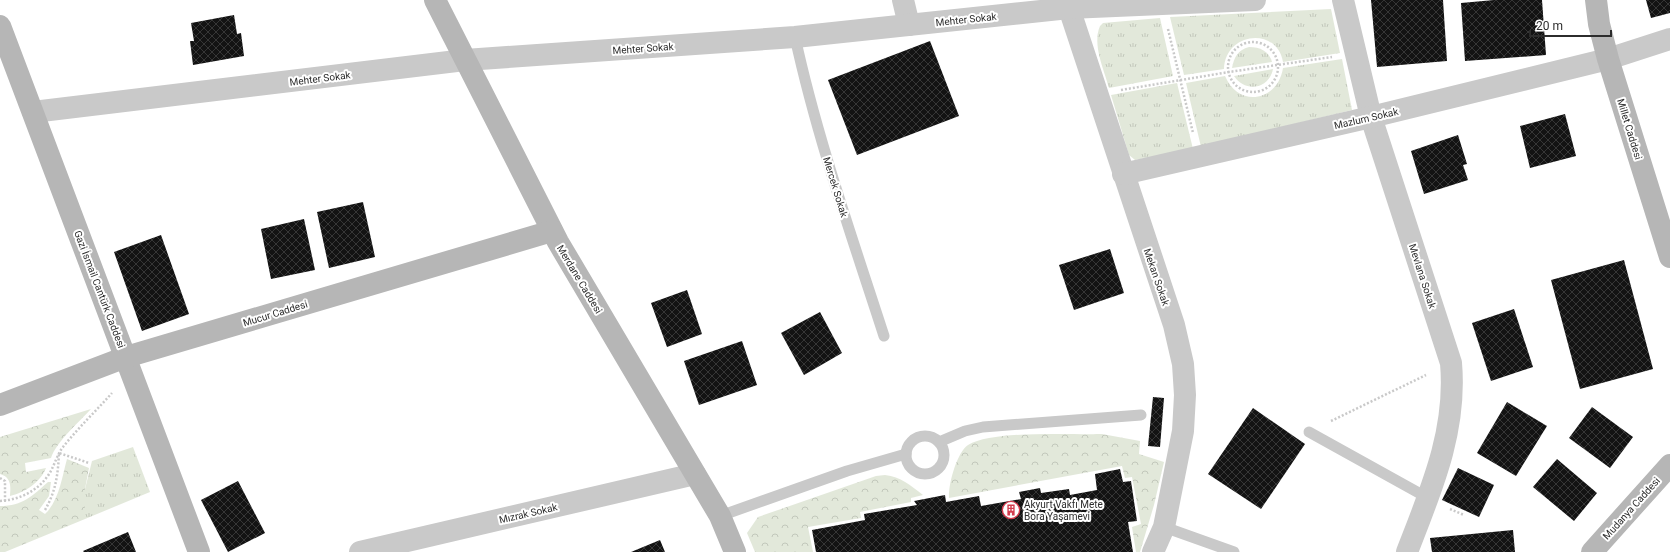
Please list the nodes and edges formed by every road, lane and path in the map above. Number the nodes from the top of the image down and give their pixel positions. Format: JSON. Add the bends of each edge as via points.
{"nodes":[{"id":1,"x":435,"y":0,"type":"edge"},
{"id":2,"x":904,"y":0,"type":"edge"},
{"id":3,"x":1254,"y":0,"type":"edge"},
{"id":4,"x":1343,"y":0,"type":"edge"},
{"id":5,"x":1596,"y":0,"type":"edge"},
{"id":6,"x":1161,"y":4,"type":"junction"},
{"id":7,"x":1069,"y":8,"type":"junction"},
{"id":8,"x":909,"y":25,"type":"junction"},
{"id":9,"x":0,"y":26,"type":"edge"},
{"id":10,"x":795,"y":37,"type":"junction"},
{"id":11,"x":1670,"y":39,"type":"edge"},
{"id":12,"x":1356,"y":53,"type":"junction"},
{"id":13,"x":1608,"y":59,"type":"junction"},
{"id":14,"x":465,"y":60,"type":"junction"},
{"id":15,"x":1278,"y":65,"type":"junction"},
{"id":16,"x":1229,"y":72,"type":"junction"},
{"id":17,"x":1180,"y":80,"type":"junction"},
{"id":18,"x":1097,"y":95,"type":"junction"},
{"id":19,"x":33,"y":112,"type":"junction"},
{"id":20,"x":1371,"y":117,"type":"junction"},
{"id":21,"x":1199,"y":156,"type":"junction"},
{"id":22,"x":1123,"y":174,"type":"junction"},
{"id":23,"x":552,"y":231,"type":"junction"},
{"id":24,"x":1670,"y":257,"type":"edge"},
{"id":25,"x":884,"y":336,"type":"dead end"},
{"id":26,"x":1451,"y":362,"type":"junction"},
{"id":27,"x":128,"y":364,"type":"junction"},
{"id":28,"x":0,"y":405,"type":"edge"},
{"id":29,"x":1141,"y":415,"type":"dead end"},
{"id":30,"x":1309,"y":432,"type":"joint"},
{"id":31,"x":939,"y":442,"type":"junction"},
{"id":32,"x":59,"y":453,"type":"junction"},
{"id":33,"x":906,"y":454,"type":"junction"},
{"id":34,"x":89,"y":463,"type":"dead end"},
{"id":35,"x":1670,"y":464,"type":"edge"},
{"id":36,"x":695,"y":474,"type":"junction"},
{"id":37,"x":0,"y":478,"type":"edge"},
{"id":38,"x":1428,"y":498,"type":"junction"},
{"id":39,"x":0,"y":501,"type":"edge"},
{"id":40,"x":5,"y":501,"type":"junction"},
{"id":41,"x":45,"y":510,"type":"dead end"},
{"id":42,"x":720,"y":516,"type":"junction"},
{"id":43,"x":1164,"y":527,"type":"junction"},
{"id":44,"x":199,"y":552,"type":"edge"},
{"id":45,"x":360,"y":552,"type":"edge"},
{"id":46,"x":735,"y":552,"type":"edge"},
{"id":47,"x":1153,"y":552,"type":"edge"},
{"id":48,"x":1234,"y":552,"type":"edge"},
{"id":49,"x":1407,"y":552,"type":"edge"},
{"id":50,"x":1592,"y":552,"type":"edge"}],
"edges":[{"from":1,"to":14,"type":"street","name":"Merdane Caddesi"},
{"from":2,"to":8,"type":"street"},
{"from":3,"to":6,"type":"street","name":"Mehter Sokak"},
{"from":4,"to":12,"type":"street","name":"Mevlana Sokak"},
{"from":5,"to":13,"type":"street","name":"Millet Caddesi"},
{"from":6,"to":7,"type":"street","name":"Mehter Sokak"},
{"from":6,"to":17,"type":"path"},
{"from":7,"to":8,"type":"street","name":"Mehter Sokak"},
{"from":7,"to":18,"type":"street","name":"Mekan Sokak"},
{"from":8,"to":10,"type":"street","name":"Mehter Sokak"},
{"from":9,"to":19,"type":"street","name":"Gazi İsmail Cantürk Caddesi"},
{"from":10,"to":14,"type":"street","name":"Mehter Sokak"},
{"from":10,"to":25,"type":"lane","name":"Mercek Sokak","via":[[805,84]]},
{"from":11,"to":13,"type":"street","name":"Mazlum Sokak"},
{"from":12,"to":15,"type":"path"},
{"from":12,"to":20,"type":"street","name":"Mevlana Sokak"},
{"from":13,"to":20,"type":"street","name":"Mazlum Sokak"},
{"from":13,"to":24,"type":"street","name":"Millet Caddesi"},
{"from":14,"to":19,"type":"street","name":"Mehter Sokak"},
{"from":14,"to":23,"type":"street","name":"Merdane Caddesi"},
{"from":15,"to":16,"type":"path"},
{"from":15,"to":16,"type":"path","via":[[1272,83],[1257,92],[1241,89],[1232,81]]},
{"from":15,"to":16,"type":"path","via":[[1275,54],[1268,47],[1249,42],[1239,46],[1232,54],[1228,65]]},
{"from":16,"to":17,"type":"path"},
{"from":17,"to":18,"type":"path"},
{"from":17,"to":21,"type":"path"},
{"from":18,"to":22,"type":"street","name":"Mekan Sokak"},
{"from":19,"to":27,"type":"street","name":"Gazi İsmail Cantürk Caddesi"},
{"from":20,"to":21,"type":"street","name":"Mazlum Sokak"},
{"from":20,"to":26,"type":"street","name":"Mevlana Sokak"},
{"from":21,"to":22,"type":"street","name":"Mazlum Sokak"},
{"from":22,"to":43,"type":"street","name":"Mekan Sokak","via":[[1174,325],[1183,364],[1183,431]]},
{"from":23,"to":27,"type":"street","name":"Mucur Caddesi"},
{"from":23,"to":36,"type":"street","name":"Merdane Caddesi"},
{"from":26,"to":30,"type":"path"},
{"from":26,"to":38,"type":"street","name":"Mevlana Sokak","via":[[1451,416],[1446,444]]},
{"from":27,"to":28,"type":"street","name":"Mucur Caddesi"},
{"from":27,"to":32,"type":"path"},
{"from":27,"to":44,"type":"street","name":"Gazi İsmail Cantürk Caddesi"},
{"from":29,"to":31,"type":"lane","via":[[983,427],[965,431]]},
{"from":30,"to":38,"type":"lane"},
{"from":31,"to":33,"type":"lane","via":[[935,438],[922,436],[911,443]]},
{"from":31,"to":33,"type":"lane","via":[[943,448],[944,461],[941,467],[930,474],[913,470],[906,460]]},
{"from":32,"to":34,"type":"path"},
{"from":32,"to":40,"type":"path","via":[[43,482],[23,496]]},
{"from":32,"to":41,"type":"path","via":[[58,477]]},
{"from":33,"to":42,"type":"lane","via":[[854,469]]},
{"from":35,"to":50,"type":"street","name":"Mudanya Caddesi"},
{"from":36,"to":42,"type":"street","name":"Merdane Caddesi"},
{"from":36,"to":45,"type":"street","name":"Mızrak Sokak"},
{"from":37,"to":40,"type":"path","via":[[5,481]]},
{"from":38,"to":49,"type":"street","name":"Mevlana Sokak"},
{"from":39,"to":40,"type":"path"},
{"from":42,"to":46,"type":"street","name":"Merdane Caddesi"},
{"from":43,"to":47,"type":"street","name":"Mekan Sokak"},
{"from":43,"to":48,"type":"lane"}]}
